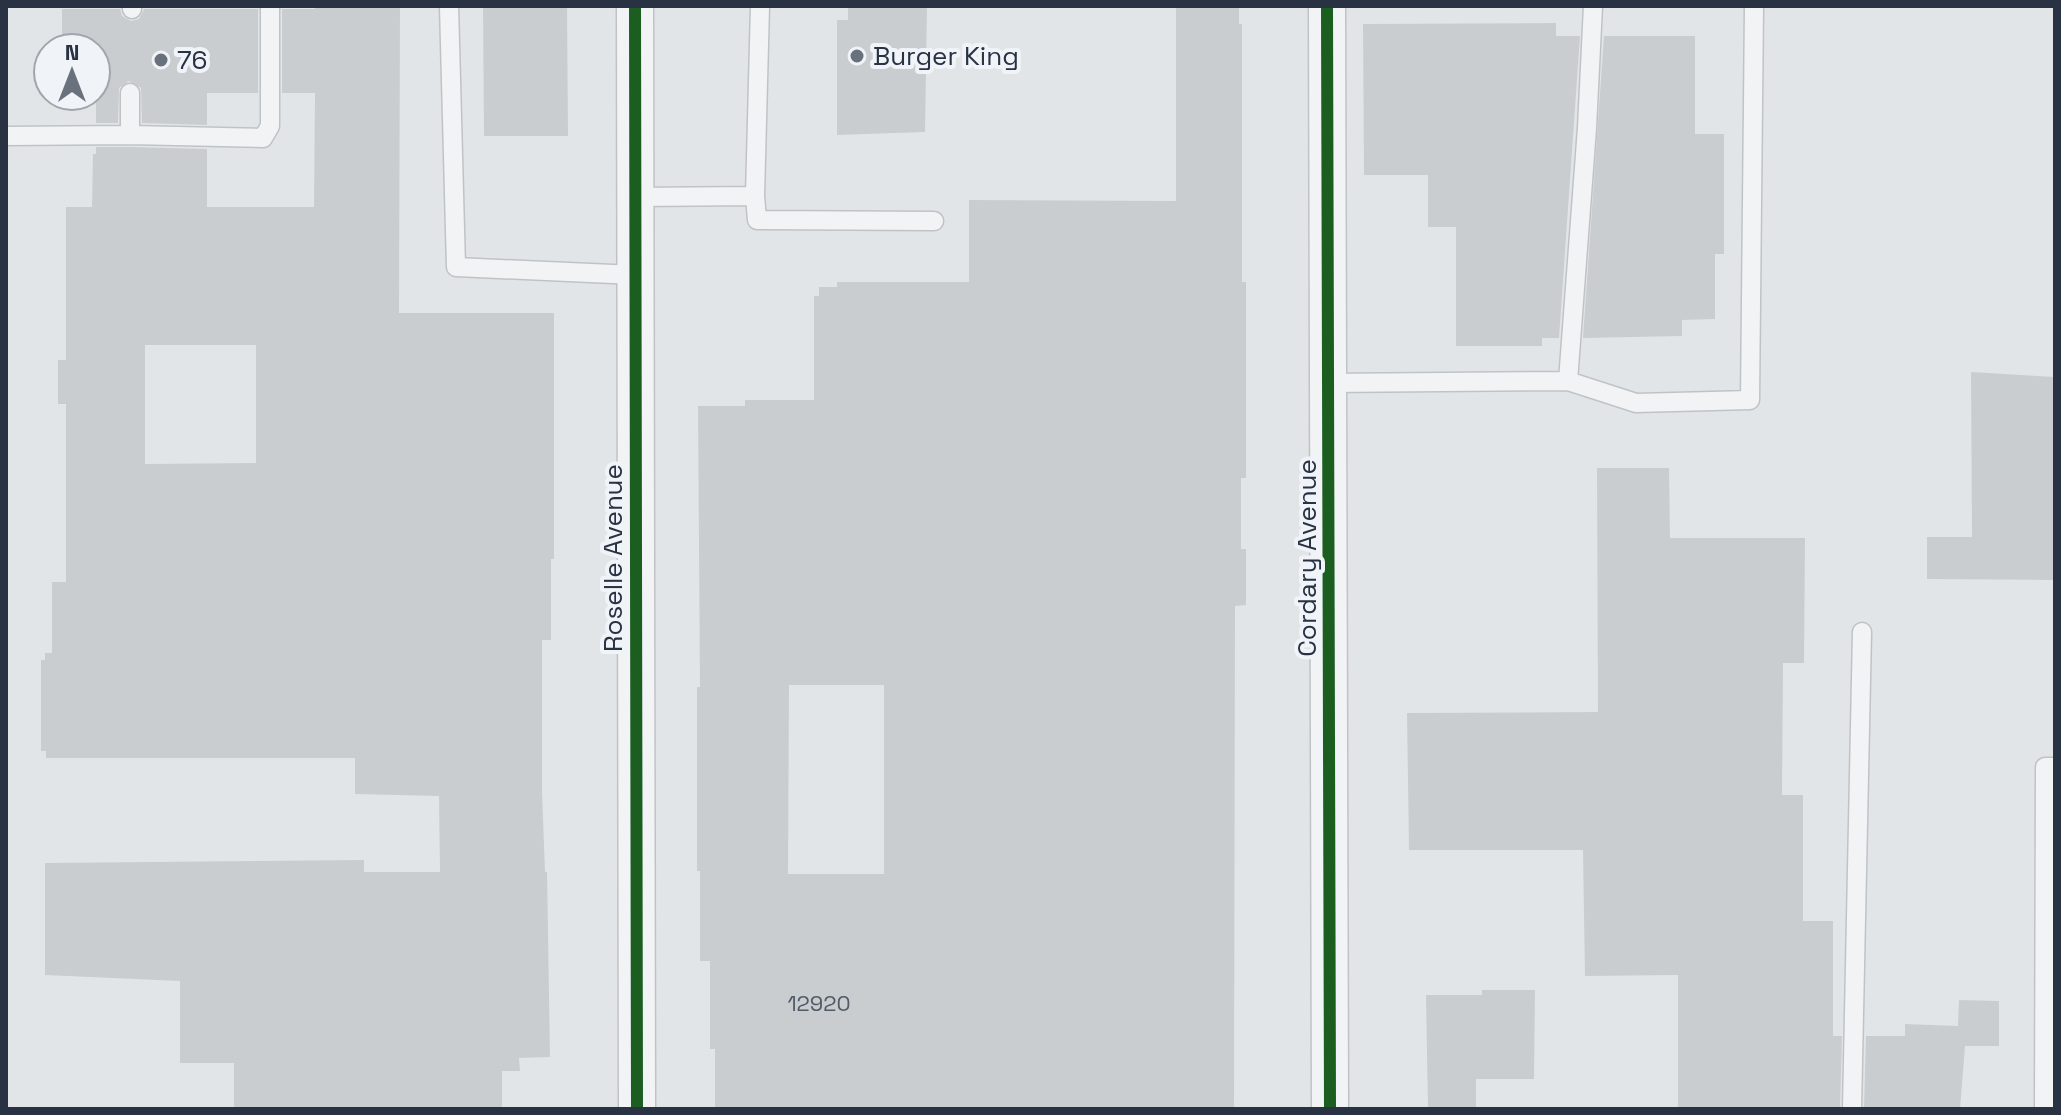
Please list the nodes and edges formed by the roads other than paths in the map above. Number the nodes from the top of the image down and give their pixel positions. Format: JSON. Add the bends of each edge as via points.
{"nodes":[{"id":1,"x":270,"y":6,"type":"edge"},
{"id":2,"x":449,"y":6,"type":"edge"},
{"id":3,"x":635,"y":6,"type":"edge"},
{"id":4,"x":760,"y":6,"type":"edge"},
{"id":5,"x":1327,"y":6,"type":"edge"},
{"id":6,"x":1593,"y":6,"type":"edge"},
{"id":7,"x":1754,"y":6,"type":"edge"},
{"id":8,"x":130,"y":93,"type":"dead end"},
{"id":9,"x":130,"y":135,"type":"junction"},
{"id":10,"x":6,"y":136,"type":"edge"},
{"id":11,"x":755,"y":196,"type":"junction"},
{"id":12,"x":635,"y":197,"type":"junction"},
{"id":13,"x":934,"y":221,"type":"dead end"},
{"id":14,"x":635,"y":275,"type":"junction"},
{"id":15,"x":1568,"y":381,"type":"junction"},
{"id":16,"x":1329,"y":383,"type":"junction"},
{"id":17,"x":1862,"y":632,"type":"dead end"},
{"id":18,"x":2055,"y":767,"type":"edge"},
{"id":19,"x":637,"y":1109,"type":"edge"},
{"id":20,"x":1330,"y":1109,"type":"edge"},
{"id":21,"x":1852,"y":1109,"type":"edge"},
{"id":22,"x":2044,"y":1109,"type":"edge"}],
"edges":[{"from":1,"to":9,"type":"lane","via":[[270,126],[263,138]]},
{"from":2,"to":14,"type":"lane","via":[[456,267]]},
{"from":3,"to":12,"type":"street","name":"Roselle Avenue"},
{"from":4,"to":11,"type":"lane"},
{"from":5,"to":16,"type":"street","name":"Cordary Avenue"},
{"from":6,"to":15,"type":"lane"},
{"from":7,"to":15,"type":"lane","via":[[1750,400],[1636,403]]},
{"from":8,"to":9,"type":"lane"},
{"from":9,"to":10,"type":"lane"},
{"from":11,"to":12,"type":"lane"},
{"from":11,"to":13,"type":"lane","via":[[757,220]]},
{"from":12,"to":14,"type":"street","name":"Roselle Avenue"},
{"from":14,"to":19,"type":"street","name":"Roselle Avenue"},
{"from":15,"to":16,"type":"lane"},
{"from":16,"to":20,"type":"street","name":"Cordary Avenue"},
{"from":17,"to":21,"type":"lane"},
{"from":18,"to":22,"type":"lane","via":[[2045,767]]}]}
